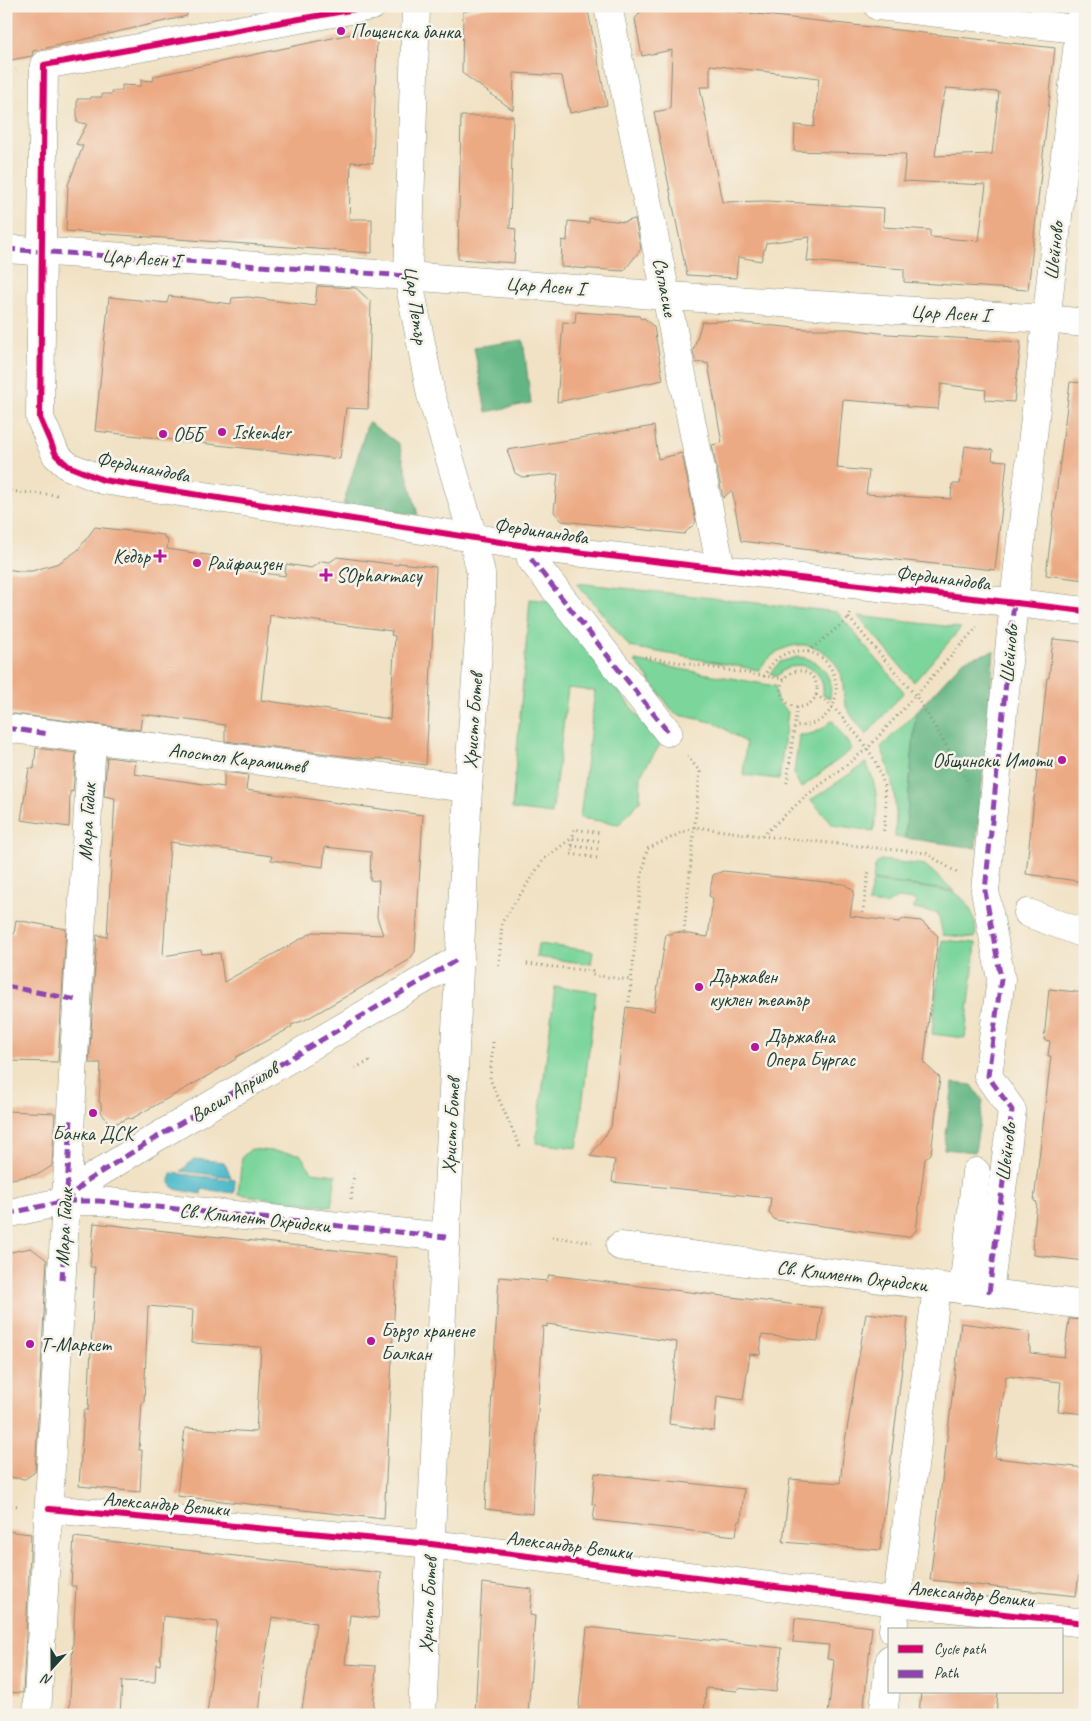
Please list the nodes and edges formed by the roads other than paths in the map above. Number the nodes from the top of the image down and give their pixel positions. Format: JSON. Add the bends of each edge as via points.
{"nodes":[{"id":1,"x":372,"y":6,"type":"edge"},
{"id":2,"x":416,"y":6,"type":"edge"},
{"id":3,"x":608,"y":6,"type":"edge"},
{"id":4,"x":878,"y":6,"type":"edge"},
{"id":5,"x":1082,"y":22,"type":"edge"},
{"id":6,"x":6,"y":249,"type":"edge"},
{"id":7,"x":42,"y":251,"type":"junction"},
{"id":8,"x":408,"y":276,"type":"junction"},
{"id":9,"x":667,"y":296,"type":"junction"},
{"id":10,"x":1046,"y":319,"type":"junction"},
{"id":11,"x":1085,"y":323,"type":"edge"},
{"id":12,"x":473,"y":537,"type":"junction"},
{"id":13,"x":531,"y":560,"type":"dead end"},
{"id":14,"x":721,"y":569,"type":"junction"},
{"id":15,"x":1014,"y":602,"type":"junction"},
{"id":16,"x":1085,"y":610,"type":"edge"},
{"id":17,"x":6,"y":728,"type":"edge"},
{"id":18,"x":668,"y":732,"type":"road end"},
{"id":19,"x":92,"y":739,"type":"junction"},
{"id":20,"x":468,"y":788,"type":"junction"},
{"id":21,"x":1028,"y":913,"type":"dead end"},
{"id":22,"x":1085,"y":934,"type":"edge"},
{"id":23,"x":460,"y":958,"type":"junction"},
{"id":24,"x":976,"y":1172,"type":"dead end"},
{"id":25,"x":65,"y":1200,"type":"junction"},
{"id":26,"x":6,"y":1214,"type":"edge"},
{"id":27,"x":446,"y":1237,"type":"junction"},
{"id":28,"x":620,"y":1246,"type":"road end"},
{"id":29,"x":963,"y":1290,"type":"junction"},
{"id":30,"x":1085,"y":1305,"type":"edge"},
{"id":31,"x":49,"y":1510,"type":"junction"},
{"id":32,"x":431,"y":1544,"type":"junction"},
{"id":33,"x":897,"y":1602,"type":"junction"},
{"id":34,"x":1085,"y":1623,"type":"edge"},
{"id":35,"x":894,"y":1628,"type":"edge"},
{"id":36,"x":888,"y":1675,"type":"edge"},
{"id":37,"x":37,"y":1715,"type":"edge"},
{"id":38,"x":422,"y":1715,"type":"edge"},
{"id":39,"x":883,"y":1715,"type":"edge"}],
"edges":[{"from":1,"to":7,"type":"street","name":"Фердинандова","via":[[44,65]]},
{"from":2,"to":8,"type":"street","name":"Цар Петър"},
{"from":3,"to":9,"type":"street","name":"Съгласие"},
{"from":4,"to":5,"type":"street"},
{"from":5,"to":10,"type":"street","name":"Шейново"},
{"from":6,"to":7,"type":"street","name":"Цар Асен I"},
{"from":7,"to":8,"type":"street","name":"Цар Асен I"},
{"from":7,"to":12,"type":"street","name":"Фердинандова","via":[[40,418],[56,454],[68,466],[103,480]]},
{"from":8,"to":9,"type":"street","name":"Цар Асен I"},
{"from":8,"to":12,"type":"street","name":"Цар Петър","via":[[431,395]]},
{"from":9,"to":10,"type":"street","name":"Цар Асен I"},
{"from":9,"to":14,"type":"street","name":"Съгласие"},
{"from":10,"to":11,"type":"street","name":"Цар Асен I"},
{"from":10,"to":15,"type":"street","name":"Шейново"},
{"from":12,"to":14,"type":"street","name":"Фердинандова"},
{"from":12,"to":20,"type":"street","name":"Христо Ботев","via":[[481,574],[481,611]]},
{"from":13,"to":18,"type":"street"},
{"from":14,"to":15,"type":"street","name":"Фердинандова"},
{"from":15,"to":16,"type":"street","name":"Фердинандова"},
{"from":15,"to":29,"type":"street","name":"Шейново","via":[[985,890],[1001,979],[988,1076],[1012,1110]]},
{"from":17,"to":19,"type":"street","name":"Апостол Карамитев"},
{"from":19,"to":20,"type":"street","name":"Апостол Карамитев"},
{"from":19,"to":25,"type":"street","name":"Мара Гидик"},
{"from":20,"to":23,"type":"street","name":"Христо Ботев"},
{"from":21,"to":22,"type":"street"},
{"from":23,"to":25,"type":"street","name":"Васил Априлов","via":[[152,1140],[88,1180]]},
{"from":23,"to":27,"type":"street","name":"Христо Ботев"},
{"from":24,"to":29,"type":"street"},
{"from":25,"to":26,"type":"street","name":"Васил Априлов"},
{"from":25,"to":27,"type":"street","name":"Св. Климент Охридски"},
{"from":25,"to":31,"type":"street","name":"Мара Гидик"},
{"from":27,"to":32,"type":"street","name":"Христо Ботев"},
{"from":28,"to":29,"type":"street","name":"Св. Климент Охридски"},
{"from":29,"to":30,"type":"street","name":"Св. Климент Охридски"},
{"from":29,"to":33,"type":"street","name":"Шейново"},
{"from":31,"to":32,"type":"street","name":"Александър Велики"},
{"from":31,"to":37,"type":"street","name":"Мара Гидик"},
{"from":32,"to":33,"type":"street","name":"Александър Велики"},
{"from":32,"to":38,"type":"street","name":"Христо Ботев"},
{"from":33,"to":34,"type":"street","name":"Александър Велики"},
{"from":33,"to":35,"type":"street","name":"Шейново"},
{"from":36,"to":39,"type":"street"}]}
